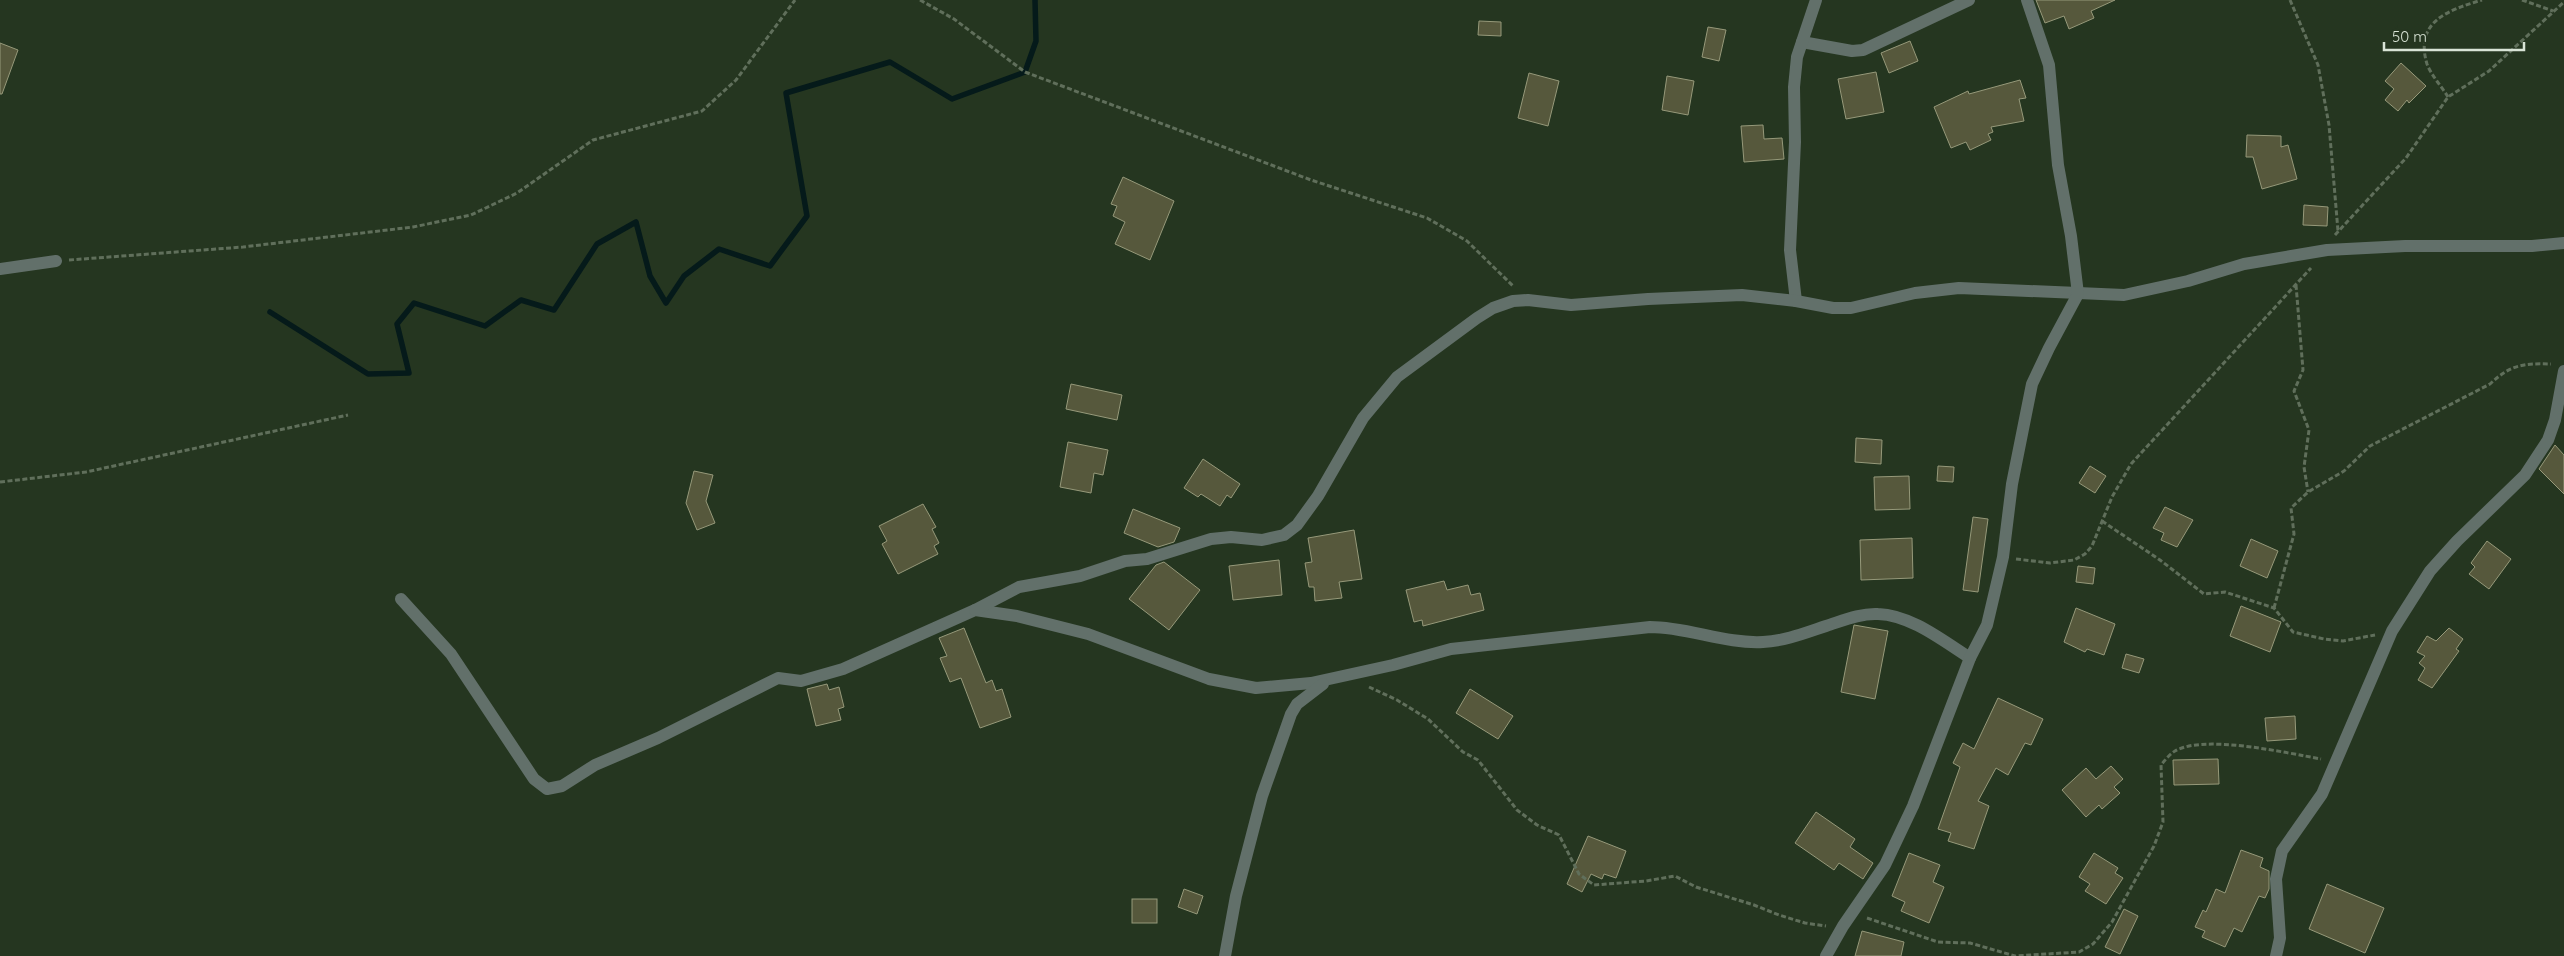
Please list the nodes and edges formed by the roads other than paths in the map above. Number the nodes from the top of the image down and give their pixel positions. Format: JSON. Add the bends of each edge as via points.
{"nodes":[{"id":1,"x":1816,"y":0,"type":"edge"},
{"id":2,"x":1969,"y":0,"type":"edge"},
{"id":3,"x":2027,"y":0,"type":"edge"},
{"id":4,"x":1802,"y":42,"type":"junction"},
{"id":5,"x":2564,"y":243,"type":"edge"},
{"id":6,"x":56,"y":260,"type":"road end"},
{"id":7,"x":0,"y":269,"type":"edge"},
{"id":8,"x":2078,"y":294,"type":"junction"},
{"id":9,"x":1796,"y":301,"type":"junction"},
{"id":10,"x":2559,"y":368,"type":"edge"},
{"id":11,"x":400,"y":599,"type":"dead end"},
{"id":12,"x":975,"y":610,"type":"junction"},
{"id":13,"x":1970,"y":658,"type":"junction"},
{"id":14,"x":1329,"y":679,"type":"junction"},
{"id":15,"x":1225,"y":956,"type":"edge"},
{"id":16,"x":1826,"y":956,"type":"edge"},
{"id":17,"x":2276,"y":956,"type":"edge"}],
"edges":[{"from":1,"to":4,"type":"street"},
{"from":2,"to":4,"type":"street","via":[[1863,50]]},
{"from":3,"to":8,"type":"street","via":[[2049,65],[2058,165]]},
{"from":4,"to":9,"type":"street","via":[[1794,87],[1790,250]]},
{"from":5,"to":8,"type":"street","via":[[2327,250],[2244,264],[2124,295]]},
{"from":6,"to":7,"type":"street"},
{"from":8,"to":9,"type":"street","via":[[1959,288],[1915,293],[1851,308]]},
{"from":8,"to":13,"type":"street","via":[[2032,384],[2012,484],[2003,557],[1987,625]]},
{"from":9,"to":12,"type":"street","via":[[1742,295],[1571,305],[1528,300],[1494,308],[1397,377],[1363,418],[1318,496],[1297,525],[1284,535],[1262,540],[1231,537],[1196,543],[1147,559],[1125,560],[1080,576],[1020,587]]},
{"from":10,"to":17,"type":"street","via":[[2555,420],[2548,440],[2525,475],[2430,571],[2392,631],[2322,794],[2282,851],[2276,878],[2280,938]]},
{"from":11,"to":12,"type":"street","via":[[451,654],[534,779],[547,789],[562,786],[595,765],[658,738],[778,678],[801,681],[843,669]]},
{"from":12,"to":14,"type":"street","via":[[1017,616],[1088,634],[1209,679],[1228,683],[1256,688]]},
{"from":13,"to":14,"type":"street","via":[[1924,630],[1890,615],[1876,614],[1857,616],[1762,643],[1729,640],[1674,627],[1650,627],[1451,649]]},
{"from":13,"to":16,"type":"street","via":[[1913,806],[1885,865]]},
{"from":14,"to":15,"type":"street","via":[[1308,693],[1291,714],[1262,796],[1236,896]]}]}
